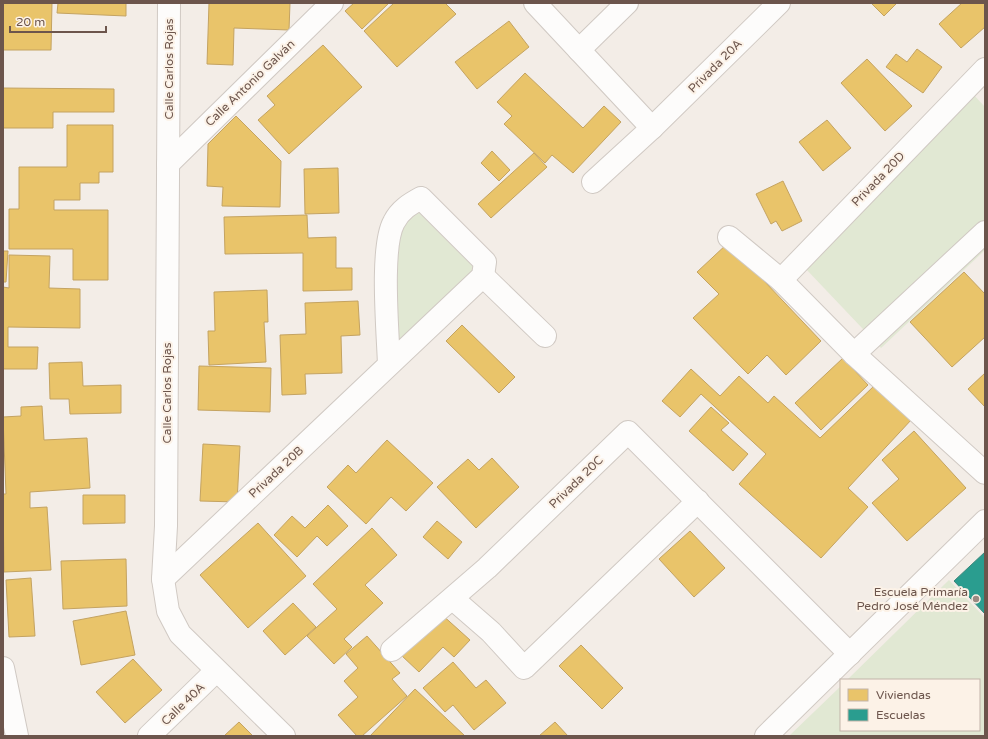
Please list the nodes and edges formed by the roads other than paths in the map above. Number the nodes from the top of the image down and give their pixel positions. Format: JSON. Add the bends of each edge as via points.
{"nodes":[{"id":1,"x":169,"y":3,"type":"edge"},
{"id":2,"x":332,"y":3,"type":"edge"},
{"id":3,"x":535,"y":3,"type":"edge"},
{"id":4,"x":627,"y":3,"type":"edge"},
{"id":5,"x":779,"y":3,"type":"edge"},
{"id":6,"x":579,"y":50,"type":"junction"},
{"id":7,"x":982,"y":78,"type":"edge"},
{"id":8,"x":652,"y":128,"type":"junction"},
{"id":9,"x":168,"y":164,"type":"junction"},
{"id":10,"x":593,"y":182,"type":"dead end"},
{"id":11,"x":985,"y":232,"type":"edge"},
{"id":12,"x":729,"y":236,"type":"dead end"},
{"id":13,"x":483,"y":276,"type":"junction"},
{"id":14,"x":781,"y":280,"type":"junction"},
{"id":15,"x":545,"y":336,"type":"dead end"},
{"id":16,"x":854,"y":354,"type":"junction"},
{"id":17,"x":389,"y":365,"type":"junction"},
{"id":18,"x":985,"y":474,"type":"edge"},
{"id":19,"x":698,"y":501,"type":"junction"},
{"id":20,"x":985,"y":521,"type":"edge"},
{"id":21,"x":163,"y":579,"type":"junction"},
{"id":22,"x":453,"y":599,"type":"junction"},
{"id":23,"x":392,"y":650,"type":"dead end"},
{"id":24,"x":850,"y":654,"type":"junction"},
{"id":25,"x":3,"y":668,"type":"edge"},
{"id":26,"x":216,"y":671,"type":"junction"},
{"id":27,"x":17,"y":736,"type":"edge"},
{"id":28,"x":149,"y":736,"type":"edge"},
{"id":29,"x":284,"y":736,"type":"edge"},
{"id":30,"x":766,"y":736,"type":"edge"}],
"edges":[{"from":1,"to":9,"type":"street","name":"Calle Carlos Rojas"},
{"from":2,"to":9,"type":"street","name":"Calle Antonio Galván"},
{"from":3,"to":6,"type":"street"},
{"from":4,"to":6,"type":"street"},
{"from":5,"to":8,"type":"street","name":"Privada 20A"},
{"from":6,"to":8,"type":"street"},
{"from":7,"to":14,"type":"street","name":"Privada 20D"},
{"from":8,"to":10,"type":"street","name":"Privada 20A"},
{"from":9,"to":21,"type":"street","name":"Calle Carlos Rojas","via":[[166,518]]},
{"from":11,"to":16,"type":"street"},
{"from":12,"to":14,"type":"street"},
{"from":13,"to":15,"type":"street"},
{"from":13,"to":17,"type":"street","name":"Privada 20B"},
{"from":13,"to":17,"type":"street","via":[[485,262],[421,198],[406,206],[393,222],[388,247],[386,276]]},
{"from":14,"to":16,"type":"street"},
{"from":16,"to":18,"type":"street"},
{"from":17,"to":21,"type":"street","name":"Privada 20B"},
{"from":19,"to":22,"type":"street","name":"Privada 20C","via":[[628,432]]},
{"from":19,"to":22,"type":"street","via":[[524,668],[491,632]]},
{"from":19,"to":24,"type":"street","name":"Privada 20C"},
{"from":20,"to":24,"type":"street"},
{"from":21,"to":26,"type":"street","name":"Calle Carlos Rojas","via":[[168,611],[180,634]]},
{"from":22,"to":23,"type":"street","name":"Privada 20C"},
{"from":24,"to":30,"type":"street"},
{"from":25,"to":27,"type":"street"},
{"from":26,"to":28,"type":"street","name":"Calle 40A"},
{"from":26,"to":29,"type":"street","name":"Calle Carlos Rojas"}]}
